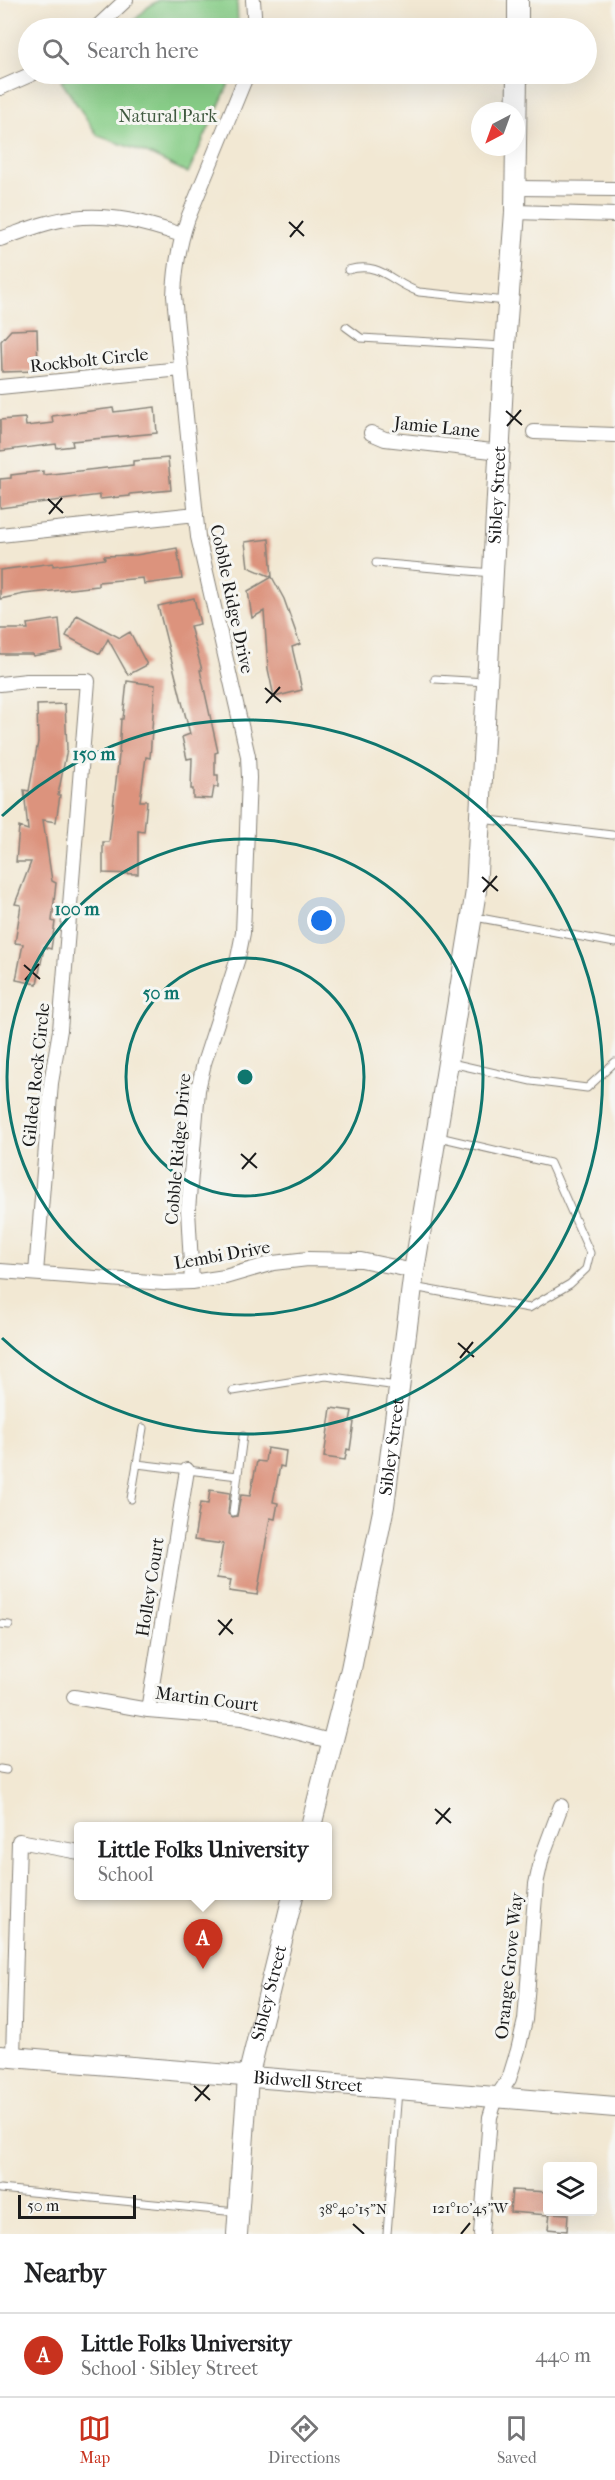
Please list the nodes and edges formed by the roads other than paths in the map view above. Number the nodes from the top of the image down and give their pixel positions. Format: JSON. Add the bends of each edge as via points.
{"nodes":[{"id":1,"x":126,"y":0,"type":"edge"},
{"id":2,"x":253,"y":0,"type":"edge"},
{"id":3,"x":518,"y":0,"type":"edge"},
{"id":4,"x":107,"y":18,"type":"edge"},
{"id":5,"x":254,"y":18,"type":"edge"},
{"id":6,"x":518,"y":18,"type":"edge"},
{"id":7,"x":18,"y":80,"type":"edge"},
{"id":8,"x":243,"y":84,"type":"edge"},
{"id":9,"x":517,"y":84,"type":"edge"},
{"id":10,"x":0,"y":88,"type":"edge"},
{"id":11,"x":516,"y":188,"type":"junction"},
{"id":12,"x":615,"y":189,"type":"edge"},
{"id":13,"x":515,"y":212,"type":"junction"},
{"id":14,"x":615,"y":215,"type":"edge"},
{"id":15,"x":182,"y":235,"type":"junction"},
{"id":16,"x":0,"y":239,"type":"edge"},
{"id":17,"x":348,"y":270,"type":"dead end"},
{"id":18,"x":509,"y":301,"type":"junction"},
{"id":19,"x":346,"y":327,"type":"dead end"},
{"id":20,"x":506,"y":346,"type":"junction"},
{"id":21,"x":181,"y":369,"type":"junction"},
{"id":22,"x":0,"y":387,"type":"edge"},
{"id":23,"x":371,"y":432,"type":"dead end"},
{"id":24,"x":534,"y":432,"type":"dead end"},
{"id":25,"x":615,"y":435,"type":"edge"},
{"id":26,"x":501,"y":452,"type":"junction"},
{"id":27,"x":195,"y":514,"type":"junction"},
{"id":28,"x":0,"y":535,"type":"edge"},
{"id":29,"x":376,"y":563,"type":"dead end"},
{"id":30,"x":495,"y":573,"type":"junction"},
{"id":31,"x":435,"y":679,"type":"dead end"},
{"id":32,"x":488,"y":682,"type":"junction"},
{"id":33,"x":0,"y":684,"type":"edge"},
{"id":34,"x":480,"y":819,"type":"junction"},
{"id":35,"x":612,"y":835,"type":"dead end"},
{"id":36,"x":472,"y":916,"type":"junction"},
{"id":37,"x":615,"y":944,"type":"edge"},
{"id":38,"x":615,"y":1062,"type":"edge"},
{"id":39,"x":448,"y":1063,"type":"junction"},
{"id":40,"x":436,"y":1137,"type":"junction"},
{"id":41,"x":0,"y":1271,"type":"edge"},
{"id":42,"x":36,"y":1274,"type":"junction"},
{"id":43,"x":414,"y":1279,"type":"junction"},
{"id":44,"x":192,"y":1282,"type":"junction"},
{"id":45,"x":400,"y":1386,"type":"junction"},
{"id":46,"x":233,"y":1391,"type":"dead end"},
{"id":47,"x":143,"y":1428,"type":"dead end"},
{"id":48,"x":243,"y":1436,"type":"dead end"},
{"id":49,"x":137,"y":1464,"type":"junction"},
{"id":50,"x":187,"y":1470,"type":"junction"},
{"id":51,"x":238,"y":1476,"type":"junction"},
{"id":52,"x":131,"y":1499,"type":"dead end"},
{"id":53,"x":233,"y":1512,"type":"dead end"},
{"id":54,"x":0,"y":1624,"type":"edge"},
{"id":55,"x":9,"y":1625,"type":"dead end"},
{"id":56,"x":74,"y":1697,"type":"dead end"},
{"id":57,"x":148,"y":1710,"type":"junction"},
{"id":58,"x":334,"y":1742,"type":"junction"},
{"id":59,"x":561,"y":1806,"type":"dead end"},
{"id":60,"x":312,"y":1822,"type":"edge"},
{"id":61,"x":74,"y":1851,"type":"edge"},
{"id":62,"x":292,"y":1900,"type":"edge"},
{"id":63,"x":7,"y":2056,"type":"edge"},
{"id":64,"x":248,"y":2077,"type":"junction"},
{"id":65,"x":398,"y":2089,"type":"junction"},
{"id":66,"x":496,"y":2097,"type":"junction"},
{"id":67,"x":615,"y":2107,"type":"edge"},
{"id":68,"x":0,"y":2189,"type":"edge"},
{"id":69,"x":239,"y":2212,"type":"junction"},
{"id":70,"x":237,"y":2234,"type":"edge"},
{"id":71,"x":387,"y":2234,"type":"edge"},
{"id":72,"x":481,"y":2234,"type":"edge"}],
"edges":[{"from":1,"to":4,"type":"street"},
{"from":2,"to":5,"type":"street"},
{"from":3,"to":6,"type":"street"},
{"from":7,"to":10,"type":"street"},
{"from":8,"to":15,"type":"street","name":"Cobble Ridge Drive"},
{"from":9,"to":11,"type":"street","name":"Sibley Street"},
{"from":11,"to":12,"type":"street"},
{"from":11,"to":13,"type":"street","name":"Sibley Street"},
{"from":13,"to":14,"type":"street"},
{"from":13,"to":18,"type":"street","name":"Sibley Street"},
{"from":15,"to":16,"type":"street","via":[[146,223],[96,216],[46,223]]},
{"from":15,"to":21,"type":"street","name":"Cobble Ridge Drive","via":[[174,296]]},
{"from":17,"to":18,"type":"lane","via":[[369,267],[419,292]]},
{"from":18,"to":20,"type":"street","name":"Sibley Street"},
{"from":19,"to":20,"type":"lane","via":[[361,338]]},
{"from":20,"to":26,"type":"street","name":"Sibley Street"},
{"from":21,"to":22,"type":"street","name":"Rockbolt Circle"},
{"from":21,"to":27,"type":"street","name":"Cobble Ridge Drive"},
{"from":23,"to":26,"type":"street","name":"Jamie Lane","via":[[385,439]]},
{"from":24,"to":25,"type":"street"},
{"from":26,"to":30,"type":"street","name":"Sibley Street"},
{"from":27,"to":28,"type":"street"},
{"from":27,"to":44,"type":"street","name":"Cobble Ridge Drive","via":[[248,756],[249,778],[243,933],[198,1090],[188,1210]]},
{"from":29,"to":30,"type":"lane"},
{"from":30,"to":32,"type":"street","name":"Sibley Street"},
{"from":31,"to":32,"type":"lane"},
{"from":32,"to":34,"type":"street","name":"Sibley Street"},
{"from":33,"to":42,"type":"street","name":"Gilded Rock Circle","via":[[88,681]]},
{"from":34,"to":35,"type":"lane"},
{"from":34,"to":36,"type":"street","name":"Sibley Street"},
{"from":36,"to":37,"type":"lane"},
{"from":36,"to":39,"type":"street","name":"Sibley Street"},
{"from":38,"to":39,"type":"lane","via":[[587,1088],[531,1081]]},
{"from":39,"to":40,"type":"street","name":"Sibley Street"},
{"from":40,"to":43,"type":"street","name":"Sibley Street"},
{"from":40,"to":43,"type":"lane","via":[[550,1162],[590,1253],[586,1269],[570,1284],[529,1308]]},
{"from":41,"to":42,"type":"street","name":"Lembi Drive"},
{"from":42,"to":44,"type":"street","name":"Lembi Drive"},
{"from":43,"to":44,"type":"street","name":"Lembi Drive","via":[[361,1260],[308,1258]]},
{"from":43,"to":45,"type":"street","name":"Sibley Street"},
{"from":45,"to":46,"type":"lane","via":[[326,1376]]},
{"from":45,"to":58,"type":"street","name":"Sibley Street","via":[[377,1540]]},
{"from":47,"to":49,"type":"lane"},
{"from":48,"to":51,"type":"lane"},
{"from":49,"to":50,"type":"lane"},
{"from":49,"to":52,"type":"lane"},
{"from":50,"to":51,"type":"lane"},
{"from":50,"to":57,"type":"street","name":"Holley Court"},
{"from":51,"to":53,"type":"lane"},
{"from":54,"to":55,"type":"lane"},
{"from":56,"to":57,"type":"street","name":"Martin Court"},
{"from":57,"to":58,"type":"street","name":"Martin Court","via":[[242,1718]]},
{"from":58,"to":60,"type":"street","name":"Sibley Street"},
{"from":59,"to":66,"type":"street","name":"Orange Grove Way","via":[[536,1884],[521,2040],[509,2079]]},
{"from":61,"to":63,"type":"street","via":[[19,1841]]},
{"from":62,"to":64,"type":"street","name":"Sibley Street"},
{"from":63,"to":64,"type":"street","name":"Bidwell Street"},
{"from":64,"to":65,"type":"street","name":"Bidwell Street"},
{"from":64,"to":69,"type":"street","name":"Sibley Street"},
{"from":65,"to":66,"type":"street","name":"Bidwell Street"},
{"from":65,"to":71,"type":"lane"},
{"from":66,"to":67,"type":"street","name":"Bidwell Street"},
{"from":66,"to":72,"type":"street","name":"Orange Grove Way","via":[[490,2117]]},
{"from":68,"to":69,"type":"lane"},
{"from":69,"to":70,"type":"street","name":"Sibley Street"}]}
